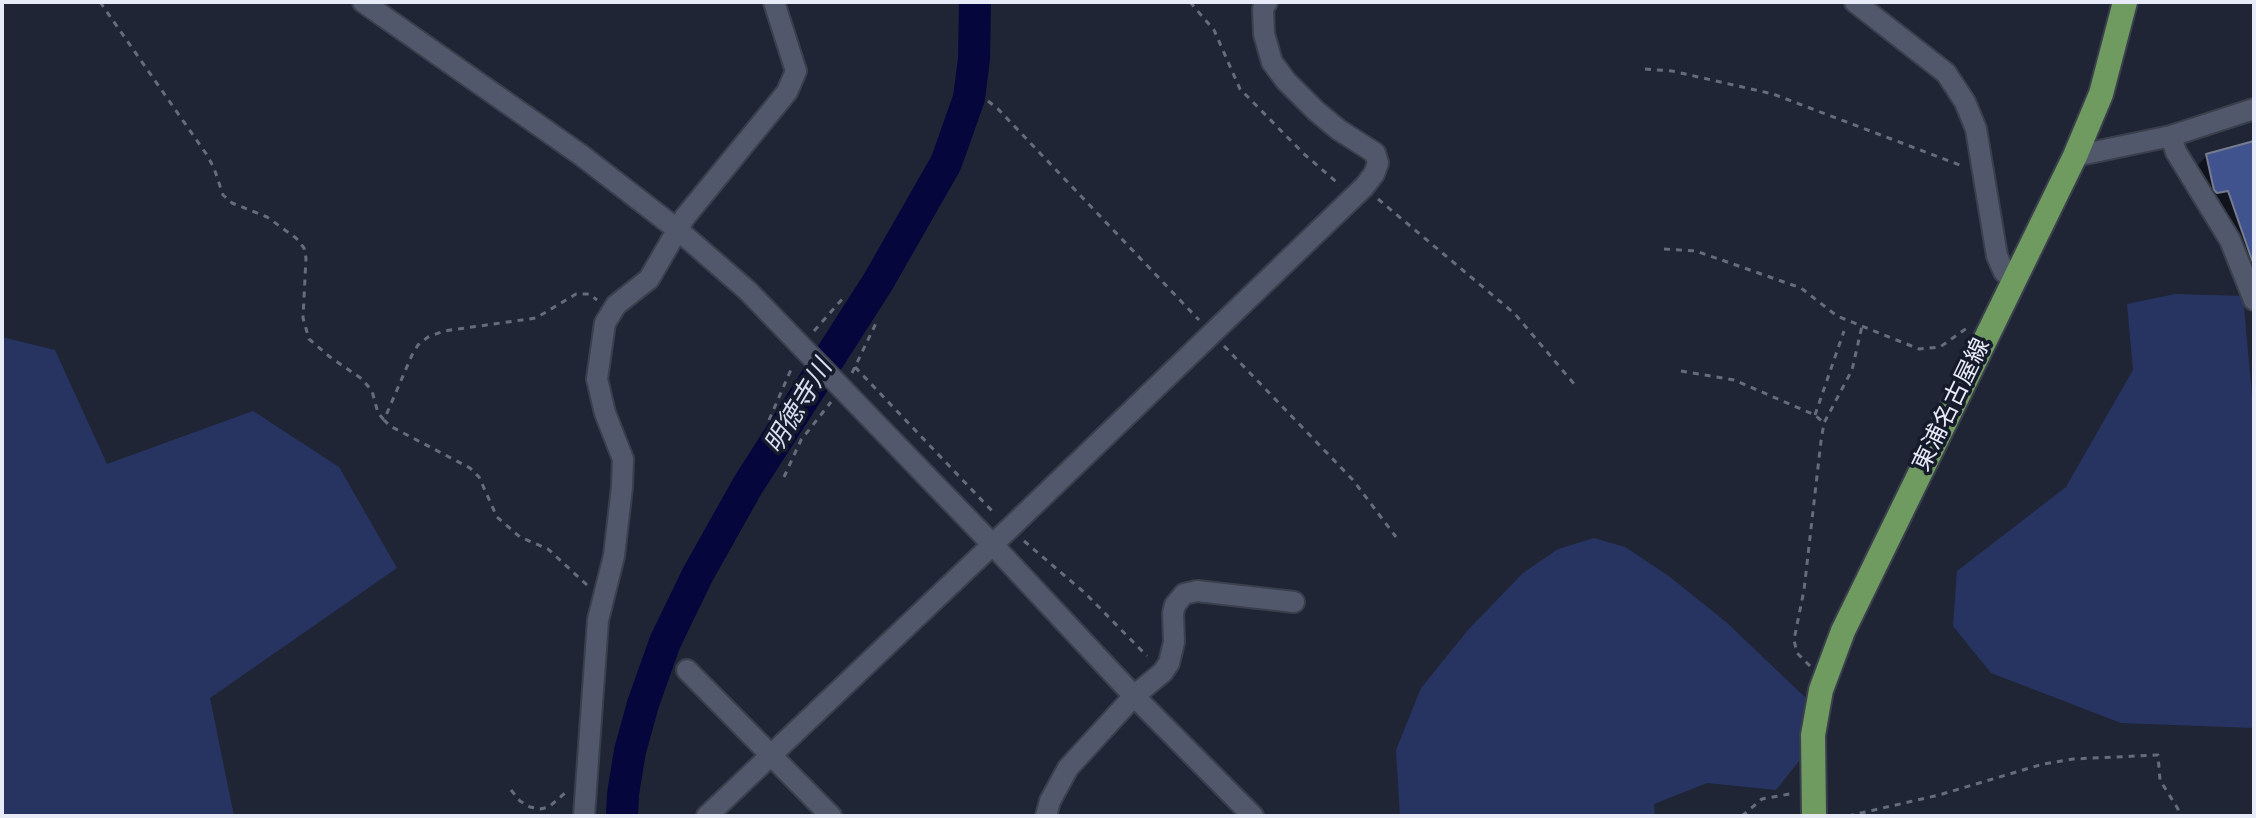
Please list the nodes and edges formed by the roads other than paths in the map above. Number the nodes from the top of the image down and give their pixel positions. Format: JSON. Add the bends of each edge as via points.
{"nodes":[{"id":1,"x":363,"y":2,"type":"edge"},
{"id":2,"x":774,"y":2,"type":"edge"},
{"id":3,"x":1267,"y":2,"type":"edge"},
{"id":4,"x":1855,"y":2,"type":"edge"},
{"id":5,"x":2125,"y":2,"type":"edge"},
{"id":6,"x":2254,"y":109,"type":"edge"},
{"id":7,"x":2171,"y":136,"type":"junction"},
{"id":8,"x":2075,"y":156,"type":"junction"},
{"id":9,"x":678,"y":230,"type":"junction"},
{"id":10,"x":2015,"y":279,"type":"junction"},
{"id":11,"x":2254,"y":300,"type":"edge"},
{"id":12,"x":993,"y":545,"type":"junction"},
{"id":13,"x":1294,"y":602,"type":"dead end"},
{"id":14,"x":687,"y":670,"type":"dead end"},
{"id":15,"x":1134,"y":696,"type":"junction"},
{"id":16,"x":773,"y":754,"type":"junction"},
{"id":17,"x":1814,"y":804,"type":"edge"},
{"id":18,"x":584,"y":816,"type":"edge"},
{"id":19,"x":707,"y":816,"type":"edge"},
{"id":20,"x":831,"y":816,"type":"edge"},
{"id":21,"x":1046,"y":816,"type":"edge"},
{"id":22,"x":1253,"y":816,"type":"edge"}],
"edges":[{"from":1,"to":9,"type":"street"},
{"from":2,"to":9,"type":"street","via":[[796,71],[787,92]]},
{"from":3,"to":12,"type":"street","via":[[1264,34],[1272,62],[1316,111],[1375,153],[1378,163],[1359,192]]},
{"from":4,"to":10,"type":"street","via":[[1929,58],[1957,87],[1976,129],[1997,256],[2004,272]]},
{"from":5,"to":8,"type":"main road","name":"東浦名古屋線","via":[[2101,94]]},
{"from":6,"to":7,"type":"street"},
{"from":7,"to":8,"type":"street"},
{"from":7,"to":11,"type":"street","via":[[2230,240]]},
{"from":8,"to":10,"type":"main road","name":"東浦名古屋線"},
{"from":9,"to":12,"type":"street","via":[[748,291]]},
{"from":9,"to":18,"type":"street","via":[[649,279],[605,323],[597,379],[623,459],[622,487],[614,556],[598,620]]},
{"from":10,"to":17,"type":"main road","name":"東浦名古屋線","via":[[1843,631],[1821,690],[1813,735]]},
{"from":12,"to":15,"type":"street"},
{"from":12,"to":16,"type":"street"},
{"from":13,"to":15,"type":"street","via":[[1184,594],[1173,613],[1169,663]]},
{"from":14,"to":16,"type":"street"},
{"from":15,"to":21,"type":"street","via":[[1068,768]]},
{"from":15,"to":22,"type":"street"},
{"from":16,"to":19,"type":"street"},
{"from":16,"to":20,"type":"street"}]}
